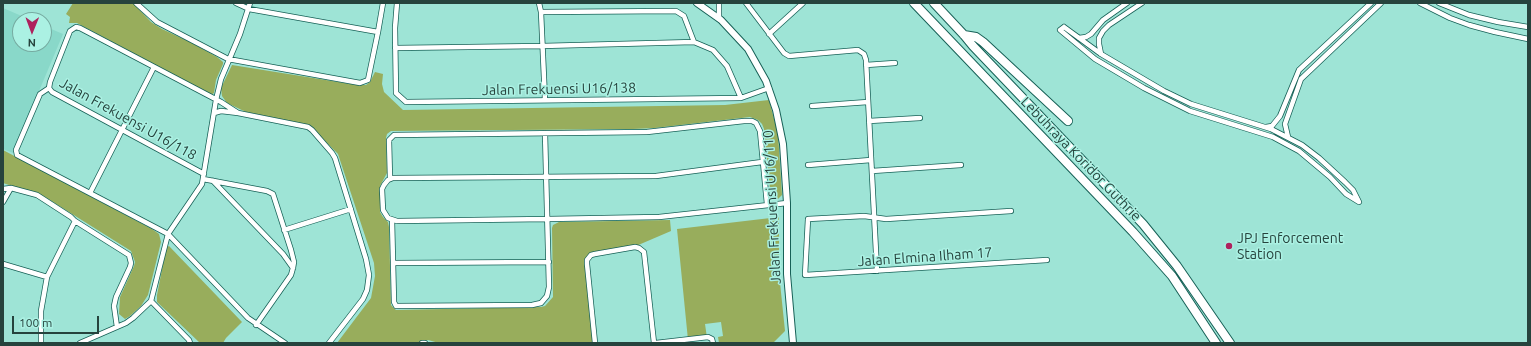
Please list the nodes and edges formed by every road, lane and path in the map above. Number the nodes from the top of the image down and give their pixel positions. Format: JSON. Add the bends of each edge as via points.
{"nodes":[{"id":1,"x":136,"y":3,"type":"edge"},
{"id":2,"x":236,"y":3,"type":"edge"},
{"id":3,"x":250,"y":3,"type":"edge"},
{"id":4,"x":383,"y":3,"type":"edge"},
{"id":5,"x":397,"y":3,"type":"edge"},
{"id":6,"x":540,"y":3,"type":"edge"},
{"id":7,"x":697,"y":3,"type":"edge"},
{"id":8,"x":719,"y":3,"type":"edge"},
{"id":9,"x":746,"y":3,"type":"edge"},
{"id":10,"x":803,"y":3,"type":"edge"},
{"id":11,"x":914,"y":3,"type":"edge"},
{"id":12,"x":934,"y":3,"type":"edge"},
{"id":13,"x":1127,"y":3,"type":"edge"},
{"id":14,"x":1142,"y":3,"type":"edge"},
{"id":15,"x":1370,"y":3,"type":"edge"},
{"id":16,"x":1381,"y":3,"type":"edge"},
{"id":17,"x":1420,"y":3,"type":"edge"},
{"id":18,"x":1439,"y":3,"type":"edge"},
{"id":19,"x":249,"y":9,"type":"junction"},
{"id":20,"x":541,"y":12,"type":"junction"},
{"id":21,"x":719,"y":19,"type":"junction"},
{"id":22,"x":1528,"y":27,"type":"edge"},
{"id":23,"x":378,"y":32,"type":"junction"},
{"id":24,"x":769,"y":34,"type":"junction"},
{"id":25,"x":964,"y":35,"type":"junction"},
{"id":26,"x":1079,"y":38,"type":"junction"},
{"id":27,"x":1528,"y":39,"type":"edge"},
{"id":28,"x":694,"y":42,"type":"junction"},
{"id":29,"x":542,"y":46,"type":"junction"},
{"id":30,"x":396,"y":48,"type":"junction"},
{"id":31,"x":1101,"y":54,"type":"junction"},
{"id":32,"x":228,"y":59,"type":"junction"},
{"id":33,"x":895,"y":63,"type":"dead end"},
{"id":34,"x":866,"y":65,"type":"junction"},
{"id":35,"x":154,"y":67,"type":"junction"},
{"id":36,"x":49,"y":88,"type":"junction"},
{"id":37,"x":769,"y":88,"type":"junction"},
{"id":38,"x":740,"y":98,"type":"junction"},
{"id":39,"x":216,"y":100,"type":"junction"},
{"id":40,"x":545,"y":100,"type":"junction"},
{"id":41,"x":868,"y":102,"type":"junction"},
{"id":42,"x":812,"y":106,"type":"dead end"},
{"id":43,"x":214,"y":113,"type":"junction"},
{"id":44,"x":238,"y":113,"type":"junction"},
{"id":45,"x":920,"y":118,"type":"dead end"},
{"id":46,"x":869,"y":121,"type":"junction"},
{"id":47,"x":1068,"y":122,"type":"dead end"},
{"id":48,"x":1266,"y":127,"type":"junction"},
{"id":49,"x":122,"y":130,"type":"junction"},
{"id":50,"x":545,"y":133,"type":"junction"},
{"id":51,"x":1288,"y":137,"type":"junction"},
{"id":52,"x":871,"y":160,"type":"junction"},
{"id":53,"x":762,"y":162,"type":"junction"},
{"id":54,"x":808,"y":165,"type":"dead end"},
{"id":55,"x":962,"y":165,"type":"dead end"},
{"id":56,"x":872,"y":171,"type":"junction"},
{"id":57,"x":204,"y":176,"type":"junction"},
{"id":58,"x":547,"y":177,"type":"junction"},
{"id":59,"x":390,"y":178,"type":"junction"},
{"id":60,"x":213,"y":180,"type":"junction"},
{"id":61,"x":11,"y":188,"type":"junction"},
{"id":62,"x":3,"y":189,"type":"edge"},
{"id":63,"x":90,"y":193,"type":"junction"},
{"id":64,"x":3,"y":202,"type":"edge"},
{"id":65,"x":787,"y":203,"type":"junction"},
{"id":66,"x":767,"y":204,"type":"junction"},
{"id":67,"x":351,"y":209,"type":"junction"},
{"id":68,"x":1011,"y":211,"type":"dead end"},
{"id":69,"x":874,"y":218,"type":"junction"},
{"id":70,"x":548,"y":219,"type":"junction"},
{"id":71,"x":392,"y":220,"type":"junction"},
{"id":72,"x":75,"y":221,"type":"junction"},
{"id":73,"x":284,"y":230,"type":"junction"},
{"id":74,"x":168,"y":234,"type":"junction"},
{"id":75,"x":1047,"y":260,"type":"dead end"},
{"id":76,"x":548,"y":262,"type":"junction"},
{"id":77,"x":393,"y":263,"type":"junction"},
{"id":78,"x":3,"y":264,"type":"edge"},
{"id":79,"x":293,"y":268,"type":"junction"},
{"id":80,"x":877,"y":271,"type":"junction"},
{"id":81,"x":47,"y":277,"type":"junction"},
{"id":82,"x":151,"y":301,"type":"junction"},
{"id":83,"x":256,"y":325,"type":"junction"},
{"id":84,"x":117,"y":327,"type":"junction"},
{"id":85,"x":91,"y":338,"type":"junction"},
{"id":86,"x":41,"y":343,"type":"edge"},
{"id":87,"x":80,"y":343,"type":"edge"},
{"id":88,"x":96,"y":343,"type":"edge"},
{"id":89,"x":190,"y":343,"type":"edge"},
{"id":90,"x":285,"y":343,"type":"edge"},
{"id":91,"x":329,"y":343,"type":"edge"},
{"id":92,"x":595,"y":343,"type":"edge"},
{"id":93,"x":655,"y":343,"type":"edge"},
{"id":94,"x":713,"y":343,"type":"edge"},
{"id":95,"x":794,"y":343,"type":"edge"},
{"id":96,"x":1216,"y":343,"type":"edge"},
{"id":97,"x":1230,"y":343,"type":"edge"}],
"edges":[{"from":1,"to":32,"type":"street","via":[[157,22]]},
{"from":2,"to":19,"type":"street"},
{"from":3,"to":19,"type":"street"},
{"from":4,"to":23,"type":"street"},
{"from":5,"to":30,"type":"street"},
{"from":6,"to":20,"type":"street"},
{"from":7,"to":21,"type":"street","name":"Jalan Frekuensi U16/110"},
{"from":8,"to":21,"type":"street"},
{"from":9,"to":24,"type":"street"},
{"from":10,"to":24,"type":"street"},
{"from":11,"to":96,"type":"highway","name":"Lebuhraya Koridor Guthrie","via":[[1143,243],[1172,276]]},
{"from":12,"to":25,"type":"highway","name":"Lebuhraya Koridor Guthrie"},
{"from":13,"to":26,"type":"street","via":[[1103,20],[1092,34]]},
{"from":14,"to":31,"type":"street","via":[[1103,31],[1098,44]]},
{"from":15,"to":48,"type":"street","via":[[1299,70],[1280,116],[1272,126]]},
{"from":16,"to":51,"type":"street","via":[[1301,79],[1285,124]]},
{"from":17,"to":27,"type":"street","via":[[1469,25]]},
{"from":18,"to":22,"type":"street","via":[[1469,15]]},
{"from":19,"to":23,"type":"street"},
{"from":19,"to":32,"type":"street"},
{"from":20,"to":28,"type":"street","via":[[676,11],[684,16]]},
{"from":20,"to":29,"type":"street"},
{"from":21,"to":37,"type":"street","name":"Jalan Frekuensi U16/110","via":[[748,49]]},
{"from":23,"to":32,"type":"street","via":[[370,77],[363,83]]},
{"from":24,"to":34,"type":"street","via":[[789,56],[858,50],[864,54]]},
{"from":25,"to":47,"type":"highway","via":[[976,37],[983,42]]},
{"from":25,"to":97,"type":"highway","name":"Lebuhraya Koridor Guthrie","via":[[1142,224],[1177,266]]},
{"from":26,"to":31,"type":"street"},
{"from":26,"to":51,"type":"street","via":[[1064,27],[1060,30],[1095,59],[1162,97],[1190,111],[1273,137],[1299,151],[1346,194],[1359,202],[1345,182],[1320,158]]},
{"from":28,"to":29,"type":"street"},
{"from":28,"to":38,"type":"street","via":[[713,50],[727,66]]},
{"from":29,"to":30,"type":"street"},
{"from":29,"to":40,"type":"street"},
{"from":30,"to":40,"type":"street","name":"Jalan Frekuensi U16/138","via":[[396,94],[406,102]]},
{"from":31,"to":48,"type":"street","via":[[1147,83],[1191,104]]},
{"from":32,"to":39,"type":"street"},
{"from":33,"to":34,"type":"street"},
{"from":34,"to":41,"type":"street"},
{"from":35,"to":36,"type":"street","name":"Jalan Frekuensi U16/118","via":[[76,27],[70,31],[51,76]]},
{"from":35,"to":39,"type":"street","name":"Jalan Frekuensi U16/118"},
{"from":35,"to":49,"type":"street"},
{"from":36,"to":49,"type":"street","name":"Jalan Frekuensi U16/118","via":[[57,96]]},
{"from":36,"to":63,"type":"street","via":[[40,94],[16,154]]},
{"from":37,"to":38,"type":"street","name":"Jalan Frekuensi U16/138"},
{"from":37,"to":65,"type":"street","name":"Jalan Frekuensi U16/110","via":[[782,138]]},
{"from":38,"to":40,"type":"street","name":"Jalan Frekuensi U16/138"},
{"from":39,"to":43,"type":"street"},
{"from":39,"to":44,"type":"street","name":"Jalan Frekuensi U16/118"},
{"from":41,"to":42,"type":"street"},
{"from":41,"to":46,"type":"street"},
{"from":43,"to":44,"type":"street"},
{"from":43,"to":57,"type":"street"},
{"from":44,"to":67,"type":"street","via":[[312,130],[335,158]]},
{"from":45,"to":46,"type":"street"},
{"from":46,"to":52,"type":"street"},
{"from":48,"to":51,"type":"street"},
{"from":49,"to":57,"type":"street","name":"Jalan Frekuensi U16/118"},
{"from":49,"to":63,"type":"street"},
{"from":50,"to":53,"type":"street","via":[[652,132],[752,121],[760,131]]},
{"from":50,"to":58,"type":"street"},
{"from":50,"to":59,"type":"street","via":[[394,134],[389,140]]},
{"from":52,"to":54,"type":"street"},
{"from":52,"to":56,"type":"street"},
{"from":53,"to":58,"type":"street","via":[[656,176]]},
{"from":53,"to":66,"type":"street"},
{"from":55,"to":56,"type":"street"},
{"from":56,"to":69,"type":"street"},
{"from":57,"to":60,"type":"street"},
{"from":57,"to":74,"type":"street","via":[[199,190]]},
{"from":58,"to":59,"type":"street"},
{"from":58,"to":70,"type":"street"},
{"from":59,"to":71,"type":"street","via":[[382,189],[383,210]]},
{"from":60,"to":73,"type":"street","via":[[273,194]]},
{"from":60,"to":79,"type":"street","via":[[283,254]]},
{"from":61,"to":62,"type":"street"},
{"from":61,"to":64,"type":"street"},
{"from":61,"to":72,"type":"street","via":[[37,196]]},
{"from":63,"to":74,"type":"street"},
{"from":65,"to":66,"type":"street"},
{"from":65,"to":95,"type":"street","name":"Jalan Frekuensi U16/110","via":[[787,274]]},
{"from":66,"to":70,"type":"street","via":[[659,217]]},
{"from":67,"to":73,"type":"street"},
{"from":67,"to":91,"type":"street","via":[[368,266],[367,290]]},
{"from":68,"to":69,"type":"street"},
{"from":69,"to":80,"type":"street"},
{"from":69,"to":80,"type":"street","name":"Jalan Elmina Ilham 17","via":[[864,216],[808,220],[805,276]]},
{"from":70,"to":71,"type":"street"},
{"from":70,"to":76,"type":"street"},
{"from":71,"to":77,"type":"street"},
{"from":72,"to":81,"type":"street"},
{"from":72,"to":84,"type":"street","via":[[126,252],[130,258],[130,267],[114,306]]},
{"from":73,"to":79,"type":"street","via":[[294,262]]},
{"from":74,"to":82,"type":"street"},
{"from":74,"to":83,"type":"street"},
{"from":75,"to":80,"type":"street","name":"Jalan Elmina Ilham 17"},
{"from":76,"to":77,"type":"street"},
{"from":76,"to":77,"type":"street","via":[[549,292],[544,300],[536,304],[396,306]]},
{"from":78,"to":81,"type":"street"},
{"from":79,"to":83,"type":"street","via":[[291,275]]},
{"from":81,"to":86,"type":"street","via":[[41,311]]},
{"from":82,"to":84,"type":"street","via":[[133,318]]},
{"from":82,"to":89,"type":"street"},
{"from":83,"to":90,"type":"street"},
{"from":84,"to":85,"type":"street"},
{"from":85,"to":87,"type":"street"},
{"from":85,"to":88,"type":"street"},
{"from":92,"to":93,"type":"street","via":[[587,260],[591,255],[635,247],[644,252]]},
{"from":93,"to":94,"type":"street","via":[[708,337]]}]}
